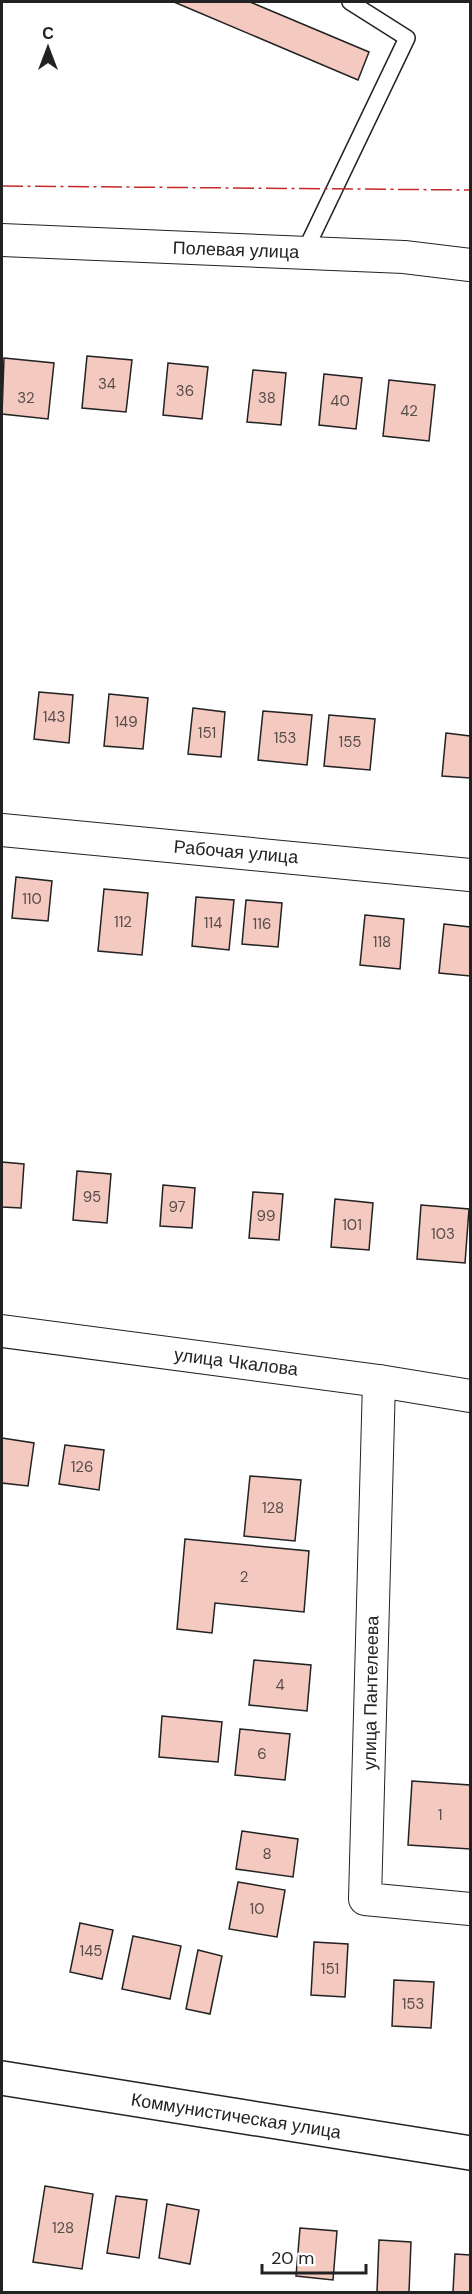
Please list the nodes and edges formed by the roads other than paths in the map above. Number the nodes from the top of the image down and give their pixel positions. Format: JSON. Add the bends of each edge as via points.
{"nodes":[{"id":1,"x":350,"y":2,"type":"edge"},
{"id":2,"x":2,"y":240,"type":"edge"},
{"id":3,"x":304,"y":253,"type":"junction"},
{"id":4,"x":471,"y":265,"type":"edge"},
{"id":5,"x":2,"y":830,"type":"edge"},
{"id":6,"x":471,"y":875,"type":"edge"},
{"id":7,"x":2,"y":1331,"type":"edge"},
{"id":8,"x":379,"y":1381,"type":"junction"},
{"id":9,"x":471,"y":1396,"type":"edge"},
{"id":10,"x":471,"y":1910,"type":"edge"},
{"id":11,"x":2,"y":2078,"type":"edge"},
{"id":12,"x":471,"y":2153,"type":"edge"}],
"edges":[{"from":1,"to":3,"type":"lane","via":[[407,38]]},
{"from":2,"to":3,"type":"street","name":"Полевая улица"},
{"from":3,"to":4,"type":"street","name":"Полевая улица","via":[[404,257]]},
{"from":5,"to":6,"type":"street","name":"Рабочая улица"},
{"from":7,"to":8,"type":"street","name":"улица Чкалова"},
{"from":8,"to":9,"type":"street","name":"улица Чкалова"},
{"from":8,"to":10,"type":"street","name":"улица Пантелеева","via":[[365,1899]]},
{"from":11,"to":12,"type":"street","name":"Коммунистическая улица"}]}
